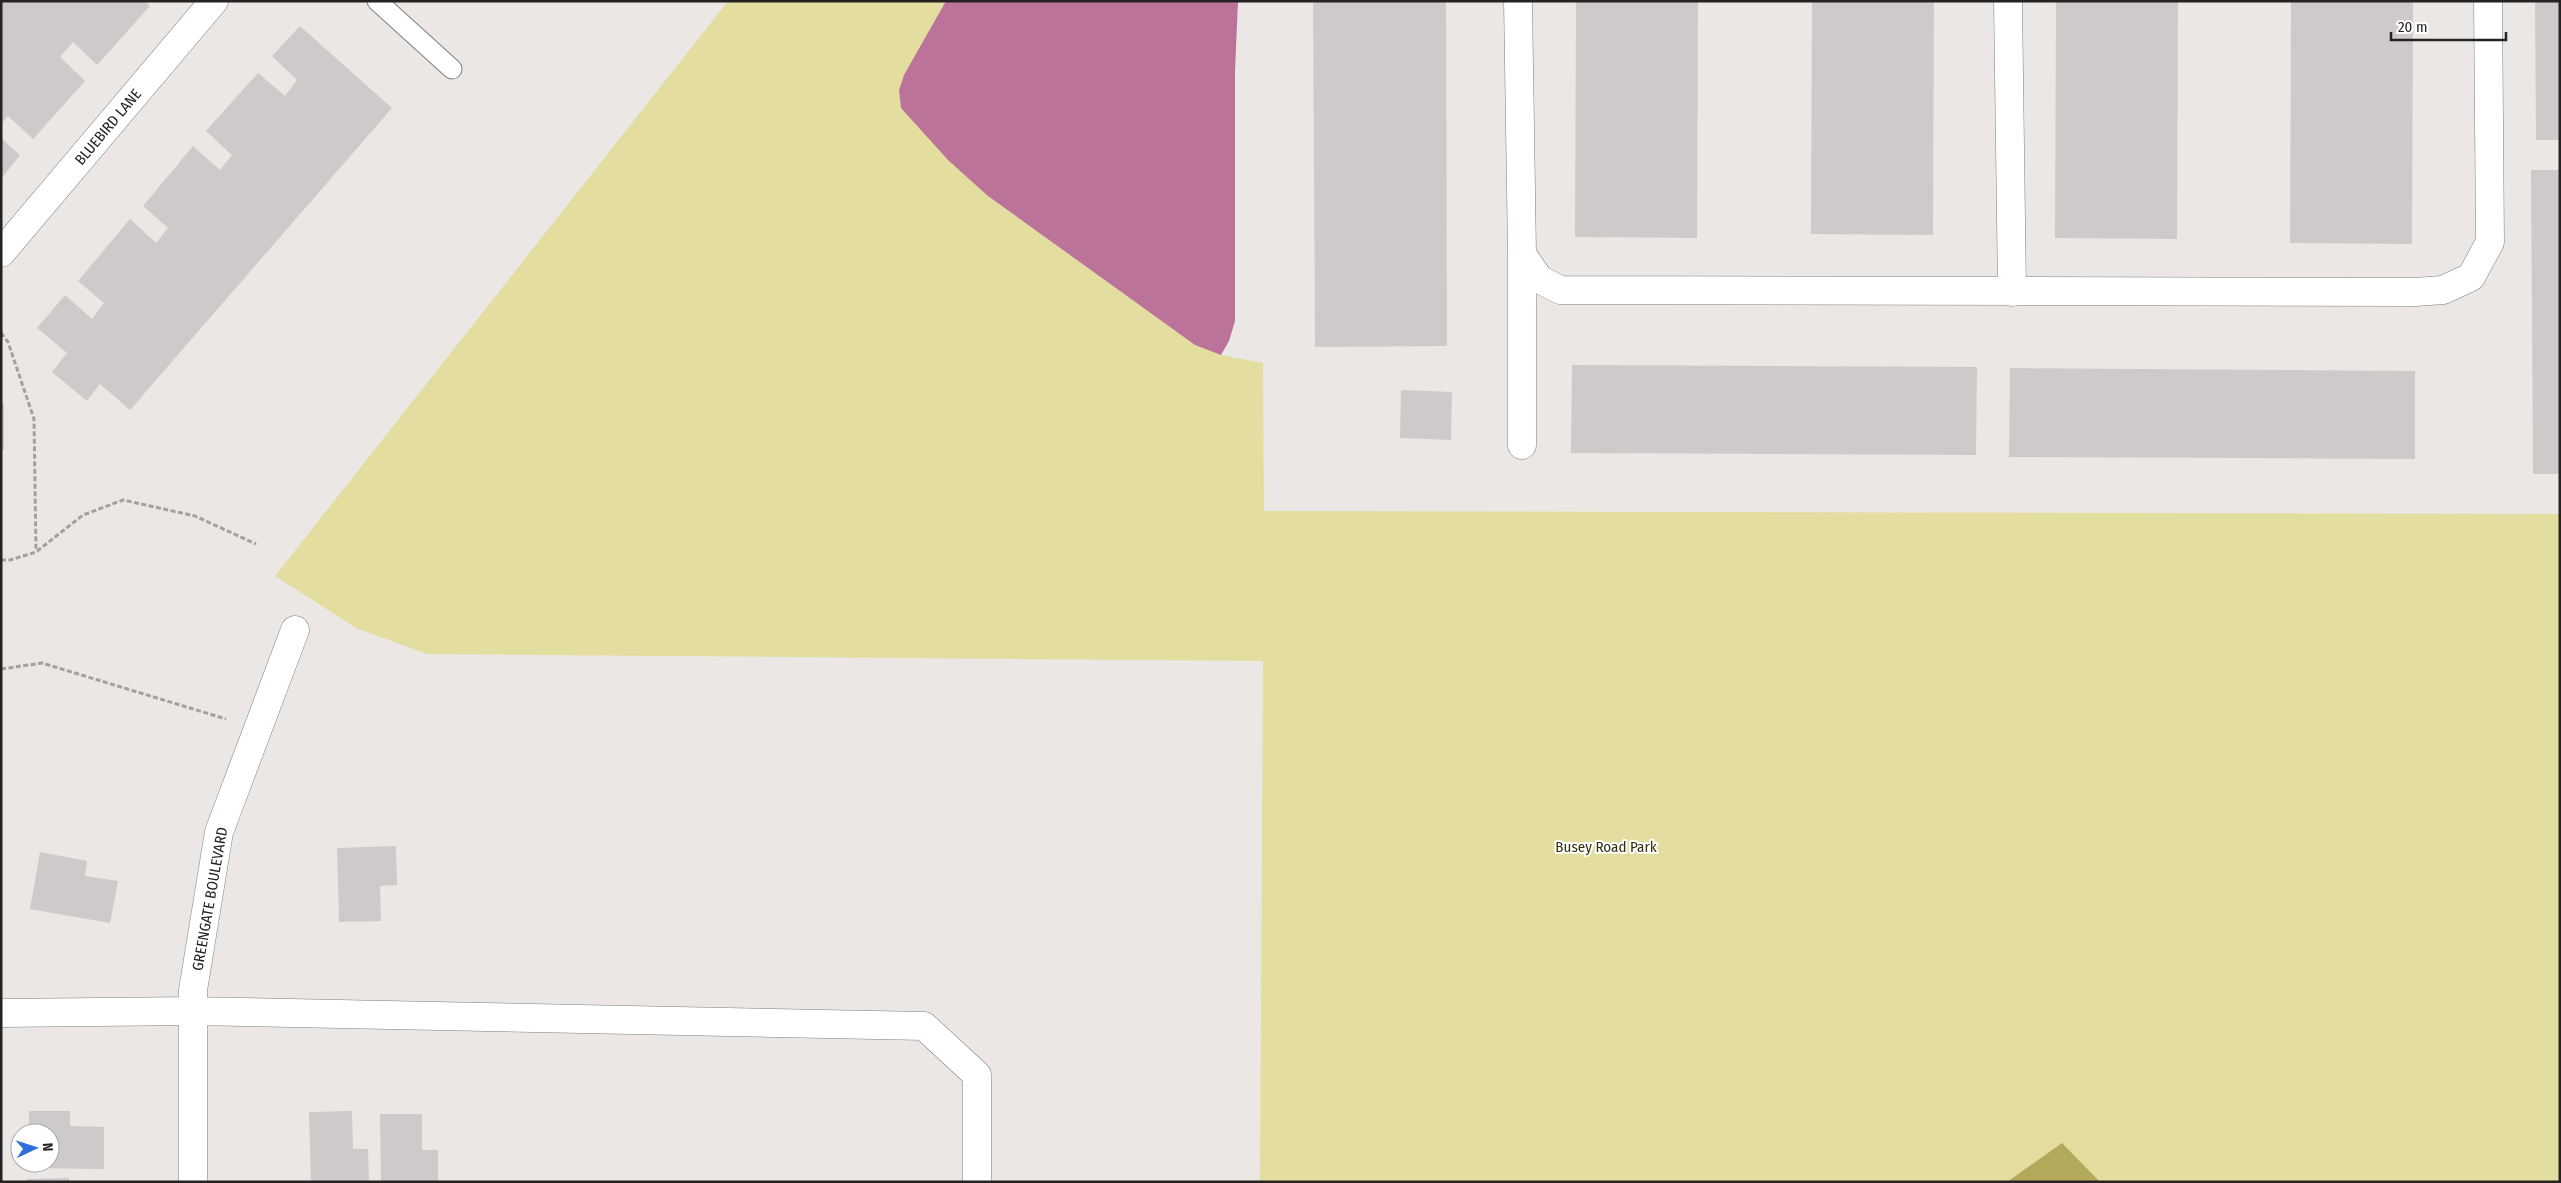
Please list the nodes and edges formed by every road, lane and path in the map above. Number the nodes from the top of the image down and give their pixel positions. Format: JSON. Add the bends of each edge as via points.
{"nodes":[{"id":1,"x":214,"y":1,"type":"edge"},
{"id":2,"x":377,"y":1,"type":"edge"},
{"id":3,"x":1518,"y":1,"type":"edge"},
{"id":4,"x":2008,"y":1,"type":"edge"},
{"id":5,"x":2488,"y":1,"type":"edge"},
{"id":6,"x":452,"y":68,"type":"dead end"},
{"id":7,"x":1,"y":253,"type":"edge"},
{"id":8,"x":1522,"y":254,"type":"junction"},
{"id":9,"x":2012,"y":292,"type":"junction"},
{"id":10,"x":1,"y":333,"type":"edge"},
{"id":11,"x":1522,"y":445,"type":"dead end"},
{"id":12,"x":256,"y":544,"type":"dead end"},
{"id":13,"x":36,"y":552,"type":"junction"},
{"id":14,"x":1,"y":560,"type":"edge"},
{"id":15,"x":295,"y":630,"type":"dead end"},
{"id":16,"x":1,"y":669,"type":"edge"},
{"id":17,"x":258,"y":729,"type":"junction"},
{"id":18,"x":194,"y":1011,"type":"junction"},
{"id":19,"x":1,"y":1013,"type":"edge"},
{"id":20,"x":193,"y":1182,"type":"edge"},
{"id":21,"x":977,"y":1182,"type":"edge"}],
"edges":[{"from":1,"to":7,"type":"street","name":"BLUEBIRD LANE"},
{"from":2,"to":6,"type":"lane"},
{"from":3,"to":8,"type":"street"},
{"from":4,"to":9,"type":"street"},
{"from":5,"to":9,"type":"street","via":[[2490,242],[2471,276],[2443,290],[2415,292]]},
{"from":8,"to":9,"type":"street","via":[[1539,280],[1560,290]]},
{"from":8,"to":11,"type":"street"},
{"from":10,"to":13,"type":"path","via":[[8,342],[34,419]]},
{"from":12,"to":13,"type":"path","via":[[195,516],[122,500],[83,515]]},
{"from":13,"to":14,"type":"path"},
{"from":15,"to":17,"type":"street","name":"GREENGATE BOULEVARD"},
{"from":16,"to":17,"type":"path","via":[[42,663]]},
{"from":17,"to":18,"type":"street","name":"GREENGATE BOULEVARD","via":[[220,832],[193,990]]},
{"from":18,"to":19,"type":"street"},
{"from":18,"to":20,"type":"street","name":"GREENGATE BOULEVARD"},
{"from":18,"to":21,"type":"street","via":[[924,1026],[977,1075]]}]}
